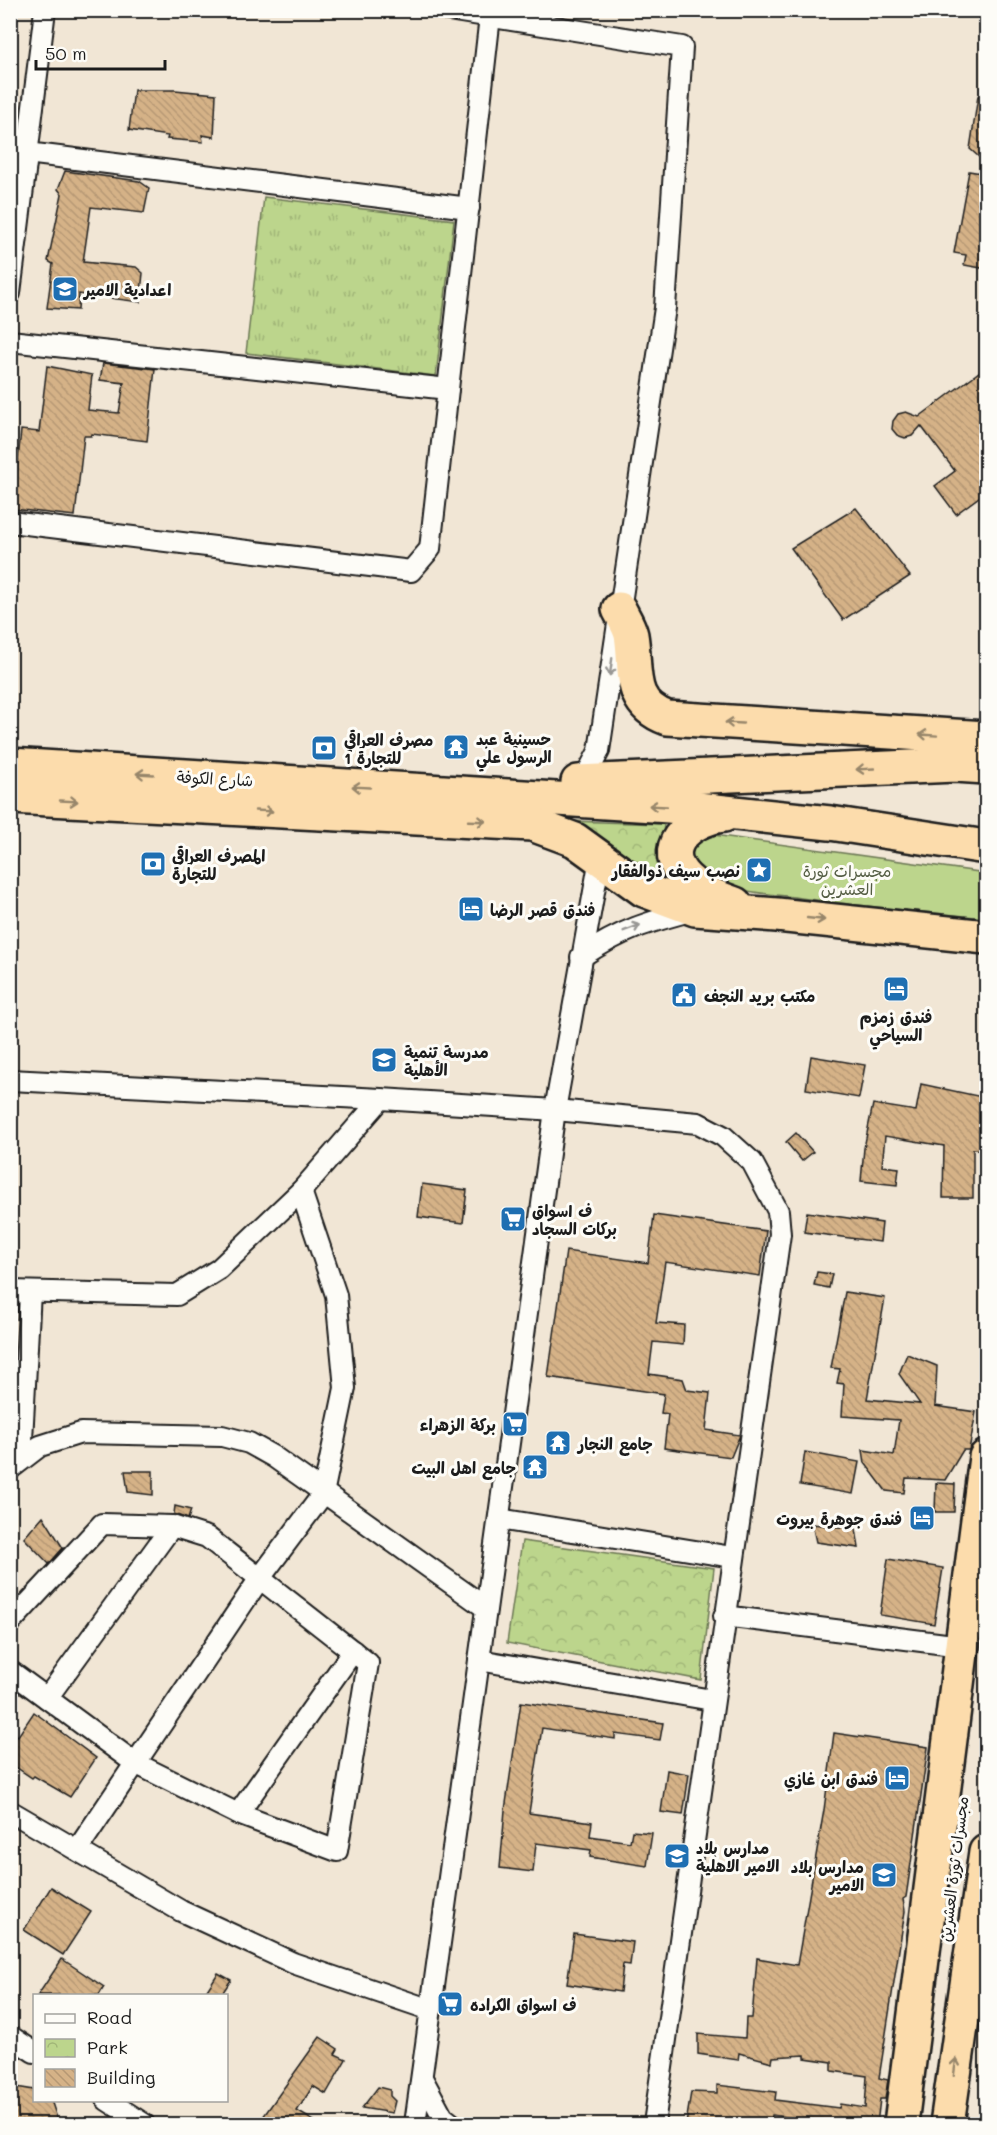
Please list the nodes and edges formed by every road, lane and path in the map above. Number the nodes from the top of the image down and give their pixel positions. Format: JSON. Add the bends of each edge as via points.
{"nodes":[{"id":1,"x":45,"y":10,"type":"edge"},
{"id":2,"x":448,"y":10,"type":"edge"},
{"id":3,"x":490,"y":16,"type":"junction"},
{"id":4,"x":27,"y":153,"type":"junction"},
{"id":5,"x":469,"y":208,"type":"junction"},
{"id":6,"x":10,"y":293,"type":"edge"},
{"id":7,"x":10,"y":341,"type":"edge"},
{"id":8,"x":448,"y":389,"type":"junction"},
{"id":9,"x":10,"y":522,"type":"edge"},
{"id":10,"x":620,"y":609,"type":"junction"},
{"id":11,"x":987,"y":738,"type":"edge"},
{"id":12,"x":10,"y":765,"type":"edge"},
{"id":13,"x":987,"y":767,"type":"edge"},
{"id":14,"x":560,"y":783,"type":"junction"},
{"id":15,"x":10,"y":797,"type":"edge"},
{"id":16,"x":424,"y":800,"type":"junction"},
{"id":17,"x":753,"y":815,"type":"junction"},
{"id":18,"x":830,"y":823,"type":"junction"},
{"id":19,"x":987,"y":823,"type":"edge"},
{"id":20,"x":987,"y":847,"type":"edge"},
{"id":21,"x":600,"y":858,"type":"junction"},
{"id":22,"x":695,"y":909,"type":"junction"},
{"id":23,"x":777,"y":915,"type":"junction"},
{"id":24,"x":982,"y":938,"type":"edge"},
{"id":25,"x":581,"y":957,"type":"junction"},
{"id":26,"x":10,"y":1080,"type":"edge"},
{"id":27,"x":381,"y":1098,"type":"junction"},
{"id":28,"x":555,"y":1110,"type":"junction"},
{"id":29,"x":301,"y":1191,"type":"junction"},
{"id":30,"x":20,"y":1291,"type":"edge"},
{"id":31,"x":987,"y":1457,"type":"edge"},
{"id":32,"x":16,"y":1463,"type":"edge"},
{"id":33,"x":323,"y":1494,"type":"junction"},
{"id":34,"x":499,"y":1519,"type":"junction"},
{"id":35,"x":172,"y":1526,"type":"junction"},
{"id":36,"x":732,"y":1557,"type":"junction"},
{"id":37,"x":260,"y":1578,"type":"junction"},
{"id":38,"x":486,"y":1608,"type":"junction"},
{"id":39,"x":987,"y":1614,"type":"edge"},
{"id":40,"x":724,"y":1616,"type":"junction"},
{"id":41,"x":10,"y":1623,"type":"edge"},
{"id":42,"x":962,"y":1646,"type":"junction"},
{"id":43,"x":353,"y":1651,"type":"junction"},
{"id":44,"x":479,"y":1660,"type":"junction"},
{"id":45,"x":10,"y":1671,"type":"edge"},
{"id":46,"x":47,"y":1698,"type":"junction"},
{"id":47,"x":712,"y":1700,"type":"junction"},
{"id":48,"x":135,"y":1763,"type":"junction"},
{"id":49,"x":10,"y":1811,"type":"edge"},
{"id":50,"x":238,"y":1814,"type":"junction"},
{"id":51,"x":77,"y":1850,"type":"junction"},
{"id":52,"x":987,"y":1852,"type":"edge"},
{"id":53,"x":431,"y":2010,"type":"junction"},
{"id":54,"x":10,"y":2036,"type":"edge"},
{"id":55,"x":33,"y":2051,"type":"edge"},
{"id":56,"x":422,"y":2078,"type":"junction"},
{"id":57,"x":110,"y":2102,"type":"edge"},
{"id":58,"x":653,"y":2123,"type":"edge"},
{"id":59,"x":144,"y":2124,"type":"edge"},
{"id":60,"x":415,"y":2124,"type":"edge"},
{"id":61,"x":452,"y":2124,"type":"edge"},
{"id":62,"x":922,"y":2124,"type":"edge"}],
"edges":[{"from":1,"to":4,"type":"street"},
{"from":2,"to":3,"type":"street"},
{"from":3,"to":5,"type":"street"},
{"from":3,"to":10,"type":"street","via":[[682,47],[665,308]]},
{"from":4,"to":5,"type":"street"},
{"from":4,"to":6,"type":"street"},
{"from":5,"to":8,"type":"street"},
{"from":7,"to":8,"type":"street"},
{"from":8,"to":9,"type":"street","via":[[430,549],[411,571]]},
{"from":11,"to":10,"type":"highway","one_way":true,"via":[[667,718],[656,714],[640,698],[630,631]]},
{"from":10,"to":14,"type":"street","one_way":true,"via":[[599,751],[588,772]]},
{"from":16,"to":12,"type":"highway","name":"شارع الكوفة","one_way":true},
{"from":13,"to":14,"type":"highway","one_way":true,"via":[[955,765]]},
{"from":14,"to":16,"type":"highway"},
{"from":15,"to":16,"type":"highway","name":"شارع الكوفة","one_way":true},
{"from":17,"to":16,"type":"highway","one_way":true,"via":[[669,806]]},
{"from":16,"to":21,"type":"highway","one_way":true,"via":[[532,824],[568,836]]},
{"from":17,"to":18,"type":"highway"},
{"from":17,"to":23,"type":"highway","via":[[714,816],[686,829],[676,846],[677,866],[705,892],[745,908]]},
{"from":18,"to":19,"type":"highway"},
{"from":18,"to":20,"type":"highway"},
{"from":21,"to":22,"type":"highway","via":[[644,890]]},
{"from":21,"to":25,"type":"street"},
{"from":22,"to":23,"type":"highway"},
{"from":25,"to":22,"type":"street","one_way":true,"via":[[613,936]]},
{"from":23,"to":24,"type":"highway","one_way":true},
{"from":25,"to":28,"type":"street"},
{"from":26,"to":27,"type":"street"},
{"from":27,"to":28,"type":"street"},
{"from":27,"to":29,"type":"street"},
{"from":28,"to":34,"type":"street"},
{"from":28,"to":36,"type":"street","via":[[698,1124],[723,1136],[752,1162],[778,1211],[780,1234]]},
{"from":29,"to":30,"type":"street","via":[[219,1269],[177,1295]]},
{"from":29,"to":33,"type":"street","via":[[336,1295],[345,1388]]},
{"from":30,"to":32,"type":"street"},
{"from":31,"to":42,"type":"highway"},
{"from":32,"to":33,"type":"street","via":[[50,1441],[81,1433],[222,1436],[262,1449]]},
{"from":33,"to":37,"type":"street"},
{"from":33,"to":38,"type":"street"},
{"from":34,"to":36,"type":"street"},
{"from":34,"to":38,"type":"street"},
{"from":35,"to":37,"type":"street","via":[[207,1537]]},
{"from":35,"to":41,"type":"street","via":[[102,1524]]},
{"from":35,"to":46,"type":"street"},
{"from":36,"to":40,"type":"street"},
{"from":37,"to":43,"type":"street"},
{"from":37,"to":48,"type":"street"},
{"from":38,"to":44,"type":"street"},
{"from":39,"to":62,"type":"highway","name":"مجسرات ثورة العشرين"},
{"from":40,"to":42,"type":"street"},
{"from":40,"to":47,"type":"street"},
{"from":42,"to":62,"type":"highway"},
{"from":43,"to":50,"type":"street"},
{"from":43,"to":50,"type":"street","via":[[368,1663],[337,1851]]},
{"from":44,"to":47,"type":"street"},
{"from":44,"to":53,"type":"street"},
{"from":45,"to":46,"type":"street"},
{"from":46,"to":48,"type":"street"},
{"from":47,"to":58,"type":"street"},
{"from":48,"to":50,"type":"street"},
{"from":48,"to":51,"type":"street"},
{"from":49,"to":51,"type":"street"},
{"from":51,"to":53,"type":"street","via":[[181,1911],[293,1963]]},
{"from":62,"to":52,"type":"highway","one_way":true},
{"from":53,"to":56,"type":"street"},
{"from":54,"to":55,"type":"street"},
{"from":56,"to":60,"type":"street"},
{"from":56,"to":61,"type":"street","via":[[443,2117]]},
{"from":57,"to":59,"type":"street"}]}
